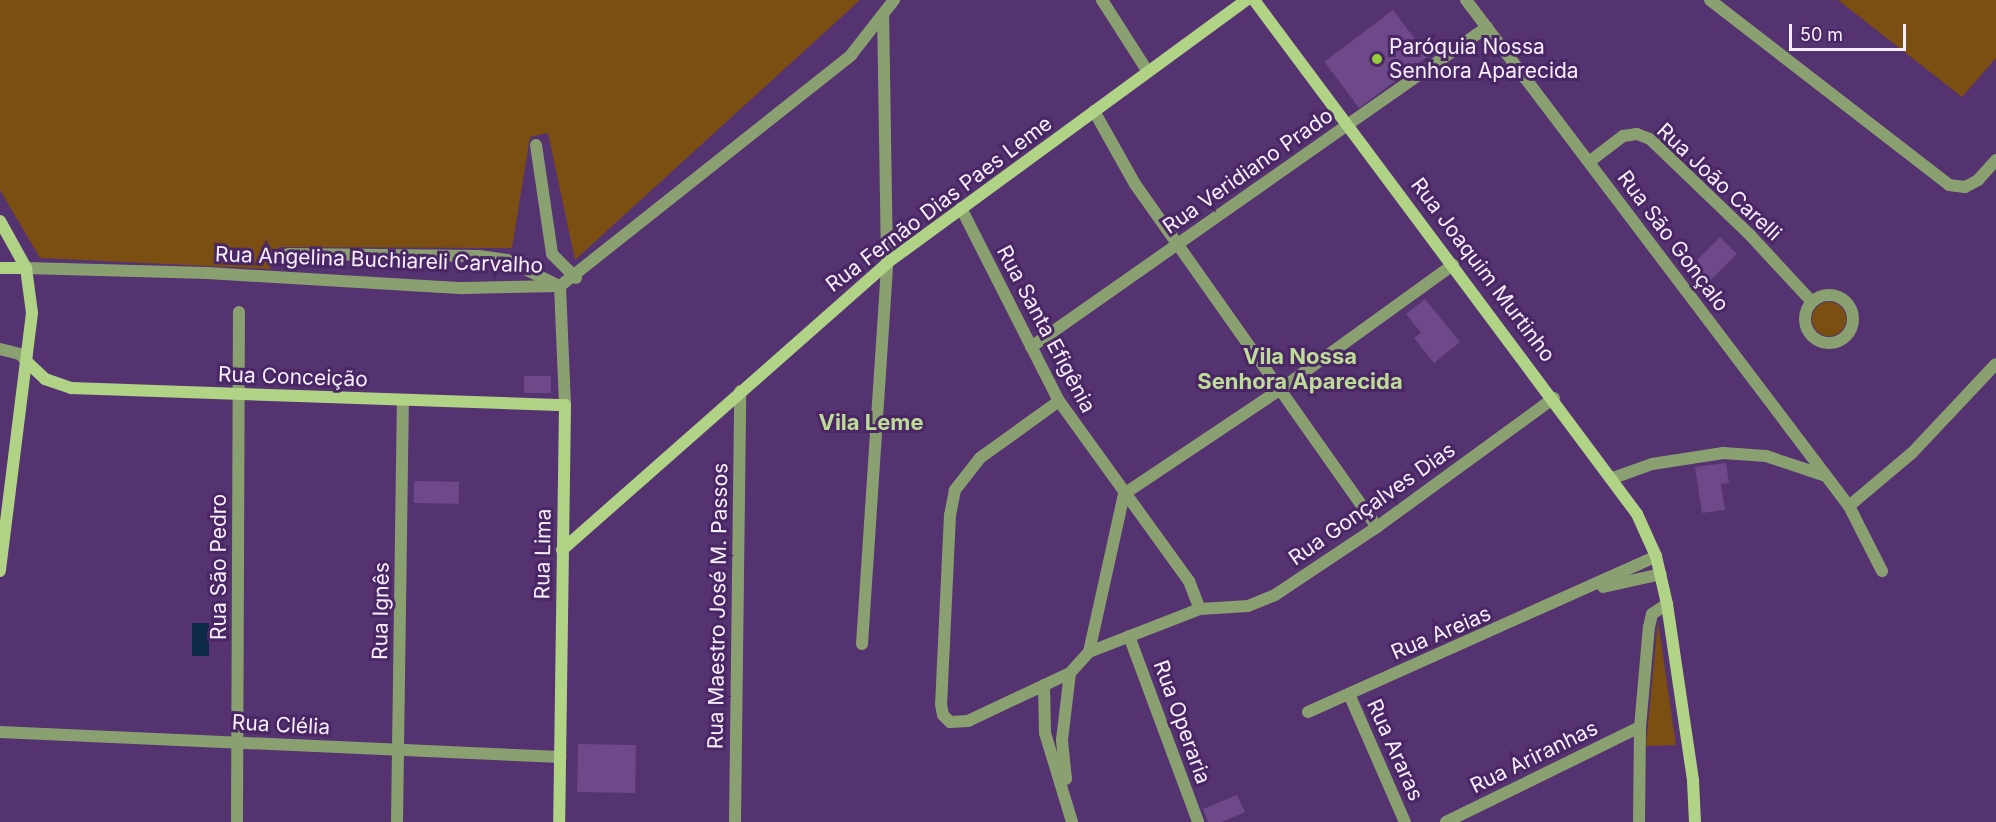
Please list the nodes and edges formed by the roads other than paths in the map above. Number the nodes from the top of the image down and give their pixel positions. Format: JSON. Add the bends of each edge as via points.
{"nodes":[{"id":1,"x":894,"y":0,"type":"edge"},
{"id":2,"x":1102,"y":0,"type":"edge"},
{"id":3,"x":1246,"y":0,"type":"edge"},
{"id":4,"x":1254,"y":0,"type":"edge"},
{"id":5,"x":1466,"y":0,"type":"edge"},
{"id":6,"x":1710,"y":0,"type":"edge"},
{"id":7,"x":883,"y":17,"type":"junction"},
{"id":8,"x":1486,"y":27,"type":"junction"},
{"id":9,"x":1148,"y":72,"type":"junction"},
{"id":10,"x":1094,"y":111,"type":"junction"},
{"id":11,"x":1350,"y":124,"type":"junction"},
{"id":12,"x":536,"y":145,"type":"dead end"},
{"id":13,"x":1996,"y":160,"type":"edge"},
{"id":14,"x":1589,"y":162,"type":"junction"},
{"id":15,"x":961,"y":208,"type":"junction"},
{"id":16,"x":0,"y":221,"type":"edge"},
{"id":17,"x":1178,"y":243,"type":"junction"},
{"id":18,"x":288,"y":254,"type":"dead end"},
{"id":19,"x":887,"y":262,"type":"junction"},
{"id":20,"x":1453,"y":265,"type":"junction"},
{"id":21,"x":0,"y":268,"type":"edge"},
{"id":22,"x":26,"y":268,"type":"junction"},
{"id":23,"x":576,"y":278,"type":"junction"},
{"id":24,"x":560,"y":286,"type":"junction"},
{"id":25,"x":1812,"y":302,"type":"junction"},
{"id":26,"x":239,"y":312,"type":"dead end"},
{"id":27,"x":1031,"y":347,"type":"junction"},
{"id":28,"x":0,"y":349,"type":"edge"},
{"id":29,"x":27,"y":362,"type":"junction"},
{"id":30,"x":1996,"y":364,"type":"edge"},
{"id":31,"x":740,"y":391,"type":"junction"},
{"id":32,"x":1278,"y":391,"type":"junction"},
{"id":33,"x":238,"y":394,"type":"junction"},
{"id":34,"x":1554,"y":398,"type":"junction"},
{"id":35,"x":403,"y":401,"type":"junction"},
{"id":36,"x":1059,"y":401,"type":"junction"},
{"id":37,"x":565,"y":405,"type":"junction"},
{"id":38,"x":1823,"y":475,"type":"junction"},
{"id":39,"x":1612,"y":478,"type":"junction"},
{"id":40,"x":1124,"y":494,"type":"junction"},
{"id":41,"x":5,"y":497,"type":"edge"},
{"id":42,"x":1848,"y":506,"type":"junction"},
{"id":43,"x":1377,"y":527,"type":"junction"},
{"id":44,"x":562,"y":549,"type":"junction"},
{"id":45,"x":1656,"y":556,"type":"junction"},
{"id":46,"x":0,"y":571,"type":"edge"},
{"id":47,"x":1882,"y":571,"type":"dead end"},
{"id":48,"x":1661,"y":574,"type":"junction"},
{"id":49,"x":1590,"y":589,"type":"junction"},
{"id":50,"x":1667,"y":604,"type":"junction"},
{"id":51,"x":1200,"y":609,"type":"junction"},
{"id":52,"x":1129,"y":636,"type":"junction"},
{"id":53,"x":862,"y":645,"type":"dead end"},
{"id":54,"x":1089,"y":652,"type":"junction"},
{"id":55,"x":1070,"y":673,"type":"junction"},
{"id":56,"x":1044,"y":685,"type":"junction"},
{"id":57,"x":1349,"y":694,"type":"junction"},
{"id":58,"x":1308,"y":712,"type":"dead end"},
{"id":59,"x":1640,"y":727,"type":"junction"},
{"id":60,"x":0,"y":732,"type":"edge"},
{"id":61,"x":238,"y":742,"type":"junction"},
{"id":62,"x":398,"y":750,"type":"junction"},
{"id":63,"x":560,"y":757,"type":"junction"},
{"id":64,"x":1068,"y":801,"type":"junction"},
{"id":65,"x":237,"y":822,"type":"edge"},
{"id":66,"x":397,"y":822,"type":"edge"},
{"id":67,"x":559,"y":822,"type":"edge"},
{"id":68,"x":735,"y":822,"type":"edge"},
{"id":69,"x":1072,"y":822,"type":"edge"},
{"id":70,"x":1198,"y":822,"type":"edge"},
{"id":71,"x":1406,"y":822,"type":"edge"},
{"id":72,"x":1446,"y":822,"type":"edge"},
{"id":73,"x":1639,"y":822,"type":"edge"},
{"id":74,"x":1695,"y":822,"type":"edge"}],
"edges":[{"from":1,"to":7,"type":"street"},
{"from":2,"to":9,"type":"street"},
{"from":3,"to":9,"type":"main road","name":"Rua Fernão Dias Paes Leme"},
{"from":4,"to":11,"type":"main road","name":"Rua Joaquim Murtinho"},
{"from":5,"to":8,"type":"street","name":"Rua São Gonçalo"},
{"from":6,"to":13,"type":"street","via":[[1949,185],[1965,187]]},
{"from":7,"to":19,"type":"street"},
{"from":7,"to":23,"type":"street","via":[[851,55]]},
{"from":8,"to":11,"type":"street","name":"Rua Veridiano Prado"},
{"from":8,"to":14,"type":"street","name":"Rua São Gonçalo"},
{"from":9,"to":10,"type":"main road","name":"Rua Fernão Dias Paes Leme"},
{"from":10,"to":15,"type":"main road","name":"Rua Fernão Dias Paes Leme"},
{"from":10,"to":17,"type":"street","via":[[1135,184]]},
{"from":11,"to":17,"type":"street","name":"Rua Veridiano Prado"},
{"from":11,"to":20,"type":"main road","name":"Rua Joaquim Murtinho"},
{"from":12,"to":23,"type":"street","via":[[552,254]]},
{"from":14,"to":25,"type":"street","name":"Rua João Carelli","via":[[1623,136],[1637,134],[1650,140],[1750,235]]},
{"from":14,"to":38,"type":"street","name":"Rua São Gonçalo"},
{"from":15,"to":19,"type":"main road","name":"Rua Fernão Dias Paes Leme"},
{"from":15,"to":27,"type":"street","name":"Rua Santa Efigênia"},
{"from":16,"to":22,"type":"main road"},
{"from":17,"to":27,"type":"street","name":"Rua Veridiano Prado"},
{"from":17,"to":32,"type":"street"},
{"from":18,"to":24,"type":"street","name":"Rua Angelina Buchiareli Carvalho","via":[[479,256],[507,260]]},
{"from":19,"to":31,"type":"main road","name":"Rua Fernão Dias Paes Leme"},
{"from":19,"to":53,"type":"street"},
{"from":20,"to":32,"type":"street"},
{"from":20,"to":34,"type":"main road","name":"Rua Joaquim Murtinho"},
{"from":21,"to":22,"type":"main road"},
{"from":22,"to":24,"type":"street","name":"Rua Angelina Buchiareli Carvalho","via":[[484,288]]},
{"from":22,"to":29,"type":"main road","via":[[32,313]]},
{"from":23,"to":24,"type":"street"},
{"from":24,"to":37,"type":"street","name":"Rua Lima"},
{"from":25,"to":25,"type":"street","via":[[1805,316],[1813,336],[1834,343],[1847,335],[1854,314],[1846,301],[1825,295]]},
{"from":26,"to":33,"type":"street","name":"Rua São Pedro"},
{"from":27,"to":36,"type":"street","name":"Rua Santa Efigênia"},
{"from":28,"to":29,"type":"street","via":[[20,354]]},
{"from":29,"to":33,"type":"main road","name":"Rua Conceição","via":[[45,379],[71,388]]},
{"from":29,"to":41,"type":"main road"},
{"from":30,"to":42,"type":"street","via":[[1911,453]]},
{"from":31,"to":44,"type":"main road","name":"Rua Fernão Dias Paes Leme"},
{"from":31,"to":68,"type":"street","name":"Rua Maestro José M. Passos"},
{"from":32,"to":40,"type":"street"},
{"from":32,"to":43,"type":"street"},
{"from":33,"to":35,"type":"main road","name":"Rua Conceição"},
{"from":33,"to":61,"type":"street","name":"Rua São Pedro"},
{"from":34,"to":39,"type":"main road","name":"Rua Joaquim Murtinho"},
{"from":34,"to":43,"type":"street","name":"Rua Gonçalves Dias"},
{"from":35,"to":37,"type":"main road","name":"Rua Conceição"},
{"from":35,"to":62,"type":"street","name":"Rua Ignês"},
{"from":36,"to":40,"type":"street","name":"Rua Santa Efigênia"},
{"from":36,"to":56,"type":"street","via":[[980,458],[954,490],[943,715],[958,724]]},
{"from":37,"to":44,"type":"main road","name":"Rua Lima"},
{"from":38,"to":39,"type":"street","via":[[1766,456],[1724,453],[1652,464]]},
{"from":38,"to":42,"type":"street","name":"Rua São Gonçalo"},
{"from":39,"to":45,"type":"main road","name":"Rua Joaquim Murtinho","via":[[1637,514]]},
{"from":40,"to":51,"type":"street","name":"Rua Santa Efigênia","via":[[1189,581]]},
{"from":40,"to":54,"type":"street"},
{"from":41,"to":46,"type":"main road"},
{"from":42,"to":47,"type":"street","name":"Rua São Gonçalo"},
{"from":43,"to":51,"type":"street","name":"Rua Gonçalves Dias","via":[[1275,595],[1248,606]]},
{"from":44,"to":63,"type":"main road","name":"Rua Lima"},
{"from":45,"to":48,"type":"main road","name":"Rua Joaquim Murtinho"},
{"from":45,"to":49,"type":"street"},
{"from":48,"to":49,"type":"street"},
{"from":48,"to":50,"type":"main road","name":"Rua Joaquim Murtinho"},
{"from":49,"to":57,"type":"street","name":"Rua Areias"},
{"from":50,"to":59,"type":"street","via":[[1652,614],[1649,627]]},
{"from":50,"to":74,"type":"main road","name":"Rua Joaquim Murtinho","via":[[1693,781]]},
{"from":51,"to":52,"type":"street","name":"Rua Gonçalves Dias"},
{"from":52,"to":54,"type":"street","name":"Rua Gonçalves Dias"},
{"from":52,"to":70,"type":"street","name":"Rua Operaria"},
{"from":54,"to":55,"type":"street"},
{"from":55,"to":56,"type":"street"},
{"from":55,"to":64,"type":"street","via":[[1062,740]]},
{"from":56,"to":64,"type":"street","via":[[1045,733]]},
{"from":57,"to":58,"type":"street","name":"Rua Areias"},
{"from":57,"to":71,"type":"street","name":"Rua Araras"},
{"from":59,"to":72,"type":"street","name":"Rua Ariranhas"},
{"from":59,"to":73,"type":"street"},
{"from":60,"to":61,"type":"street","name":"Rua Clélia"},
{"from":61,"to":62,"type":"street","name":"Rua Clélia"},
{"from":61,"to":65,"type":"street","name":"Rua São Pedro"},
{"from":62,"to":63,"type":"street","name":"Rua Clélia"},
{"from":62,"to":66,"type":"street","name":"Rua Ignês"},
{"from":63,"to":67,"type":"main road","name":"Rua Lima"},
{"from":64,"to":69,"type":"street"}]}
